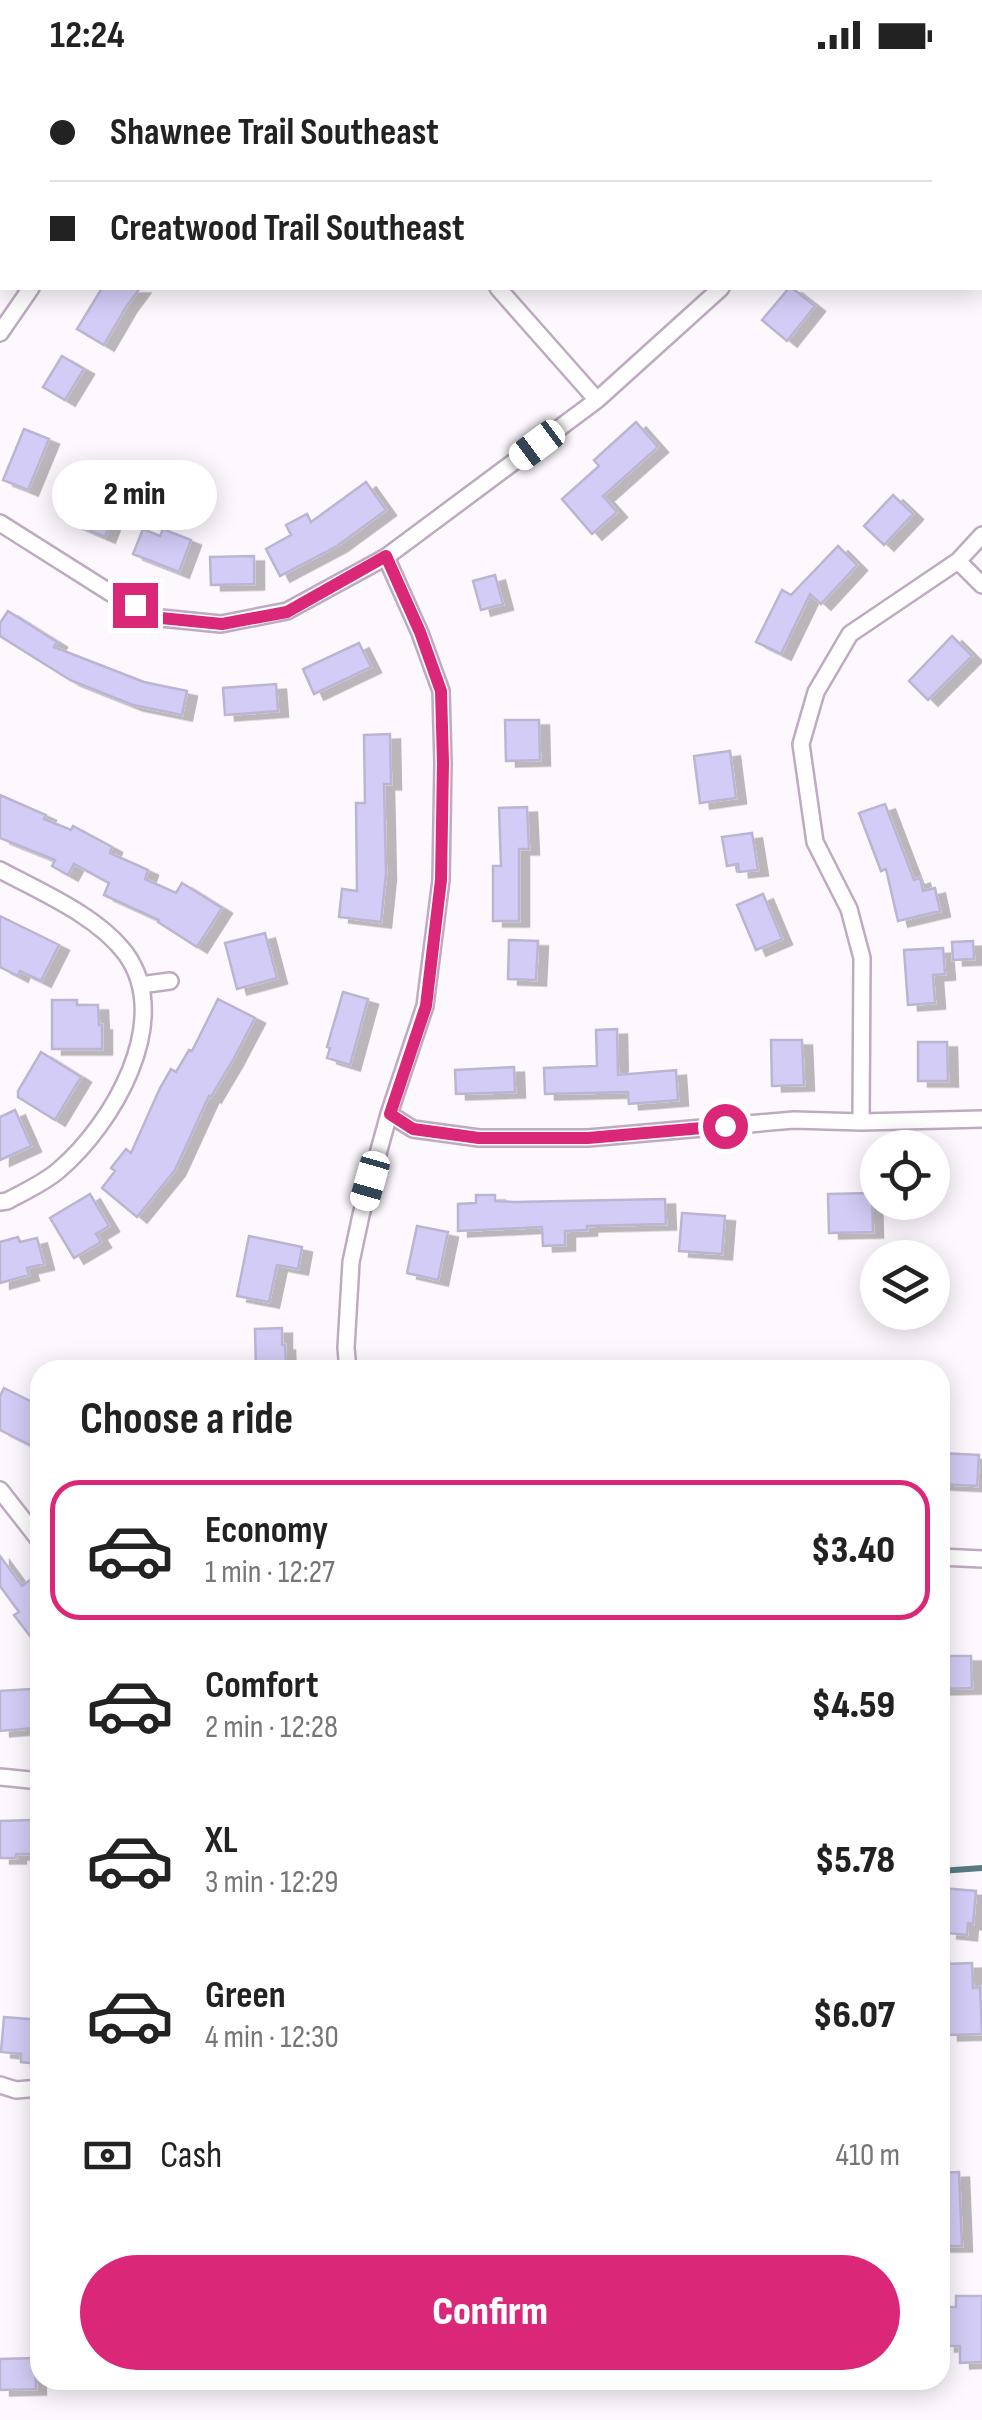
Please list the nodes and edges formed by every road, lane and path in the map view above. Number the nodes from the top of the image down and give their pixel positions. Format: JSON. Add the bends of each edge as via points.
{"nodes":[{"id":1,"x":30,"y":290,"type":"edge"},
{"id":2,"x":500,"y":290,"type":"edge"},
{"id":3,"x":719,"y":290,"type":"edge"},
{"id":4,"x":0,"y":334,"type":"edge"},
{"id":5,"x":598,"y":400,"type":"junction"},
{"id":6,"x":0,"y":523,"type":"edge"},
{"id":7,"x":982,"y":535,"type":"edge"},
{"id":8,"x":386,"y":556,"type":"junction"},
{"id":9,"x":958,"y":562,"type":"junction"},
{"id":10,"x":982,"y":585,"type":"edge"},
{"id":11,"x":0,"y":870,"type":"edge"},
{"id":12,"x":170,"y":981,"type":"dead end"},
{"id":13,"x":140,"y":985,"type":"junction"},
{"id":14,"x":390,"y":1114,"type":"junction"},
{"id":15,"x":982,"y":1119,"type":"edge"},
{"id":16,"x":861,"y":1122,"type":"junction"},
{"id":17,"x":0,"y":1202,"type":"edge"},
{"id":18,"x":347,"y":1360,"type":"edge"},
{"id":19,"x":0,"y":1490,"type":"edge"},
{"id":20,"x":30,"y":1528,"type":"edge"},
{"id":21,"x":950,"y":1557,"type":"edge"},
{"id":22,"x":982,"y":1559,"type":"edge"},
{"id":23,"x":0,"y":1777,"type":"edge"},
{"id":24,"x":30,"y":1780,"type":"edge"},
{"id":25,"x":0,"y":2084,"type":"edge"},
{"id":26,"x":30,"y":2089,"type":"edge"}],
"edges":[{"from":1,"to":4,"type":"street"},
{"from":2,"to":5,"type":"street"},
{"from":3,"to":5,"type":"street"},
{"from":5,"to":8,"type":"street"},
{"from":6,"to":8,"type":"street","via":[[161,618],[222,624],[287,612]]},
{"from":7,"to":9,"type":"street"},
{"from":8,"to":14,"type":"street","via":[[441,691],[443,763],[441,880],[426,1006]]},
{"from":9,"to":10,"type":"street"},
{"from":9,"to":16,"type":"street","via":[[850,634],[816,692],[801,744],[815,842],[849,910],[862,958]]},
{"from":11,"to":13,"type":"street","via":[[107,932]]},
{"from":12,"to":13,"type":"street"},
{"from":13,"to":17,"type":"street","via":[[139,1046],[107,1115],[57,1172]]},
{"from":14,"to":16,"type":"street","via":[[413,1129],[479,1138]]},
{"from":14,"to":18,"type":"street","via":[[351,1262]]},
{"from":15,"to":16,"type":"street"},
{"from":19,"to":20,"type":"street"},
{"from":21,"to":22,"type":"street"},
{"from":23,"to":24,"type":"street"},
{"from":25,"to":26,"type":"street"}]}
